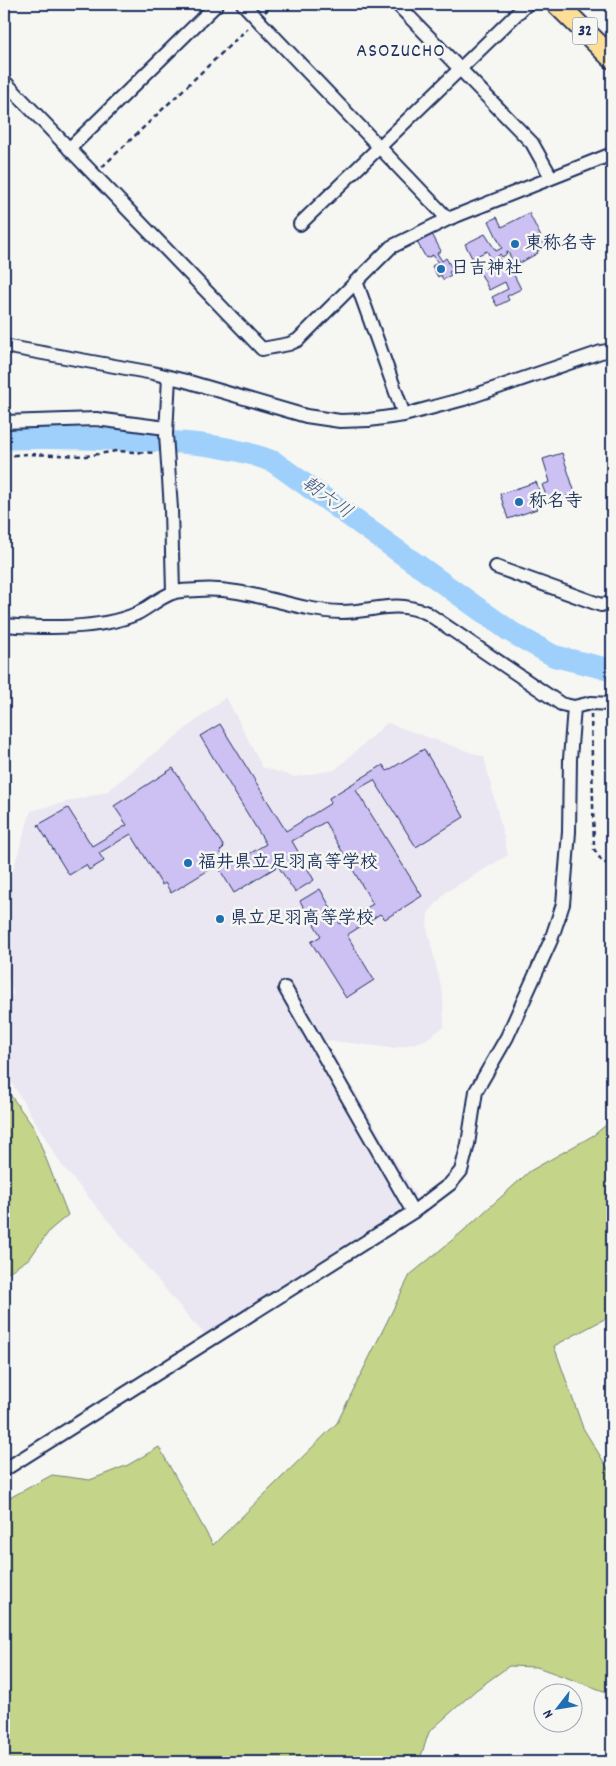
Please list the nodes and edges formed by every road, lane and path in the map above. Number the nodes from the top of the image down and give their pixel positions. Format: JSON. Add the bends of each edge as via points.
{"nodes":[{"id":1,"x":217,"y":4,"type":"edge"},
{"id":2,"x":243,"y":4,"type":"edge"},
{"id":3,"x":273,"y":4,"type":"edge"},
{"id":4,"x":397,"y":4,"type":"edge"},
{"id":5,"x":527,"y":4,"type":"edge"},
{"id":6,"x":557,"y":4,"type":"edge"},
{"id":7,"x":258,"y":19,"type":"junction"},
{"id":8,"x":612,"y":58,"type":"edge"},
{"id":9,"x":460,"y":69,"type":"junction"},
{"id":10,"x":4,"y":81,"type":"edge"},
{"id":11,"x":380,"y":147,"type":"junction"},
{"id":12,"x":69,"y":149,"type":"junction"},
{"id":13,"x":612,"y":154,"type":"edge"},
{"id":14,"x":94,"y":175,"type":"junction"},
{"id":15,"x":551,"y":177,"type":"junction"},
{"id":16,"x":448,"y":218,"type":"junction"},
{"id":17,"x":300,"y":224,"type":"dead end"},
{"id":18,"x":356,"y":281,"type":"junction"},
{"id":19,"x":4,"y":346,"type":"edge"},
{"id":20,"x":612,"y":350,"type":"edge"},
{"id":21,"x":169,"y":377,"type":"junction"},
{"id":22,"x":404,"y":415,"type":"junction"},
{"id":23,"x":4,"y":422,"type":"edge"},
{"id":24,"x":166,"y":431,"type":"junction"},
{"id":25,"x":166,"y":454,"type":"junction"},
{"id":26,"x":4,"y":456,"type":"edge"},
{"id":27,"x":496,"y":567,"type":"dead end"},
{"id":28,"x":173,"y":593,"type":"junction"},
{"id":29,"x":612,"y":602,"type":"edge"},
{"id":30,"x":4,"y":625,"type":"edge"},
{"id":31,"x":591,"y":703,"type":"junction"},
{"id":32,"x":612,"y":704,"type":"edge"},
{"id":33,"x":574,"y":708,"type":"junction"},
{"id":34,"x":612,"y":863,"type":"edge"},
{"id":35,"x":285,"y":988,"type":"dead end"},
{"id":36,"x":413,"y":1212,"type":"junction"},
{"id":37,"x":4,"y":1470,"type":"edge"}],
"edges":[{"from":1,"to":12,"type":"street"},
{"from":2,"to":7,"type":"street"},
{"from":3,"to":7,"type":"path"},
{"from":4,"to":9,"type":"street"},
{"from":5,"to":9,"type":"street"},
{"from":6,"to":8,"type":"main road","number":"32"},
{"from":7,"to":11,"type":"street"},
{"from":7,"to":14,"type":"path"},
{"from":9,"to":11,"type":"street"},
{"from":9,"to":15,"type":"street","via":[[532,144]]},
{"from":10,"to":12,"type":"street"},
{"from":11,"to":16,"type":"street"},
{"from":11,"to":17,"type":"street"},
{"from":12,"to":14,"type":"street"},
{"from":13,"to":15,"type":"street"},
{"from":14,"to":18,"type":"street","via":[[262,349],[298,340]]},
{"from":15,"to":16,"type":"street"},
{"from":16,"to":18,"type":"street","via":[[391,247]]},
{"from":18,"to":22,"type":"street"},
{"from":19,"to":21,"type":"street"},
{"from":20,"to":22,"type":"street","via":[[464,399]]},
{"from":21,"to":22,"type":"street","via":[[306,416],[369,420]]},
{"from":21,"to":24,"type":"street"},
{"from":23,"to":24,"type":"street","via":[[96,419]]},
{"from":24,"to":25,"type":"street"},
{"from":25,"to":26,"type":"path","via":[[116,451],[86,456]]},
{"from":25,"to":28,"type":"street"},
{"from":27,"to":29,"type":"street","via":[[600,605]]},
{"from":28,"to":30,"type":"street","via":[[135,614],[100,623],[45,628]]},
{"from":28,"to":33,"type":"street","via":[[222,589],[305,608],[341,612],[412,607],[427,613],[561,704]]},
{"from":31,"to":32,"type":"street"},
{"from":31,"to":33,"type":"street"},
{"from":31,"to":34,"type":"path","via":[[594,849],[603,863]]},
{"from":33,"to":36,"type":"street","via":[[570,832],[563,904],[529,992],[476,1091],[461,1171],[450,1184]]},
{"from":35,"to":36,"type":"street"},
{"from":36,"to":37,"type":"street"}]}
